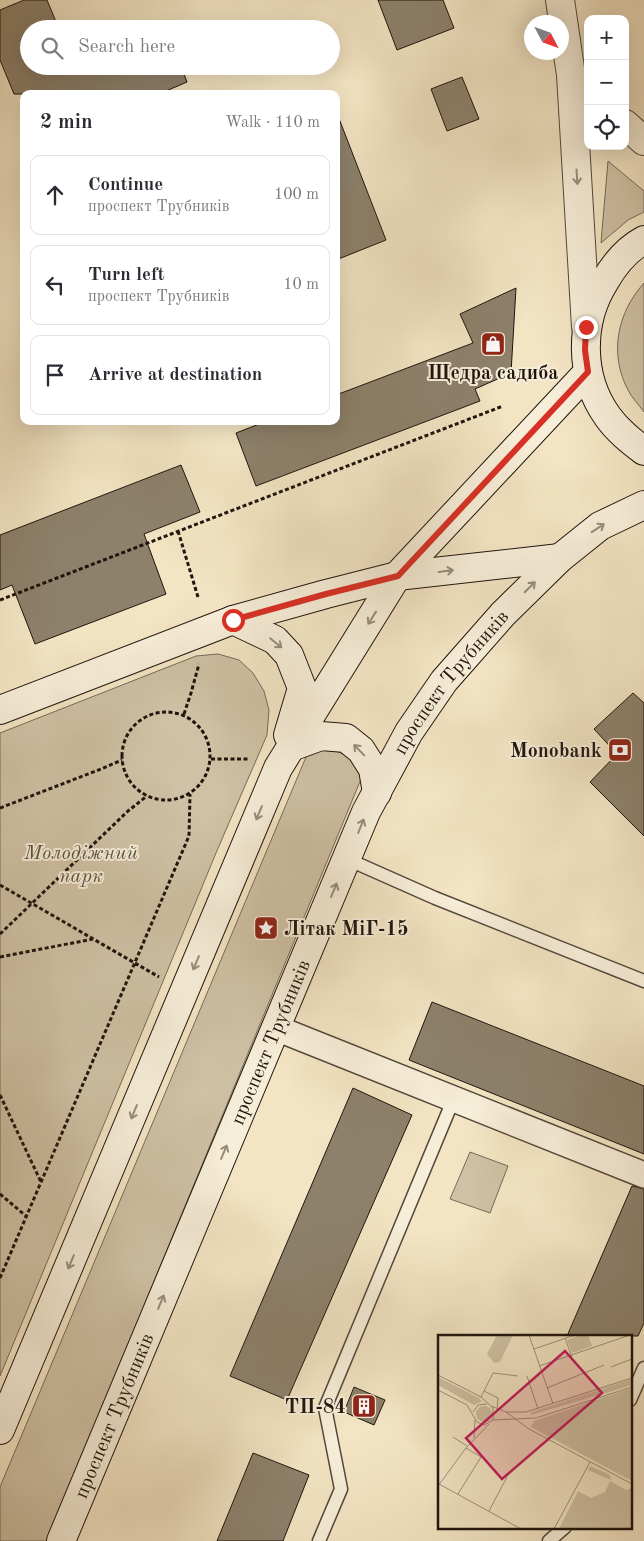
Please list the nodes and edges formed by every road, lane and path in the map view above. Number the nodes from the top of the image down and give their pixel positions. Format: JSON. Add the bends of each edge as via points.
{"nodes":[{"id":1,"x":560,"y":0,"type":"edge"},
{"id":2,"x":580,"y":83,"type":"edge"},
{"id":3,"x":629,"y":127,"type":"edge"},
{"id":4,"x":644,"y":140,"type":"edge"},
{"id":5,"x":644,"y":240,"type":"edge"},
{"id":6,"x":586,"y":327,"type":"junction"},
{"id":7,"x":588,"y":372,"type":"junction"},
{"id":8,"x":503,"y":406,"type":"dead end"},
{"id":9,"x":644,"y":451,"type":"edge"},
{"id":10,"x":644,"y":506,"type":"edge"},
{"id":11,"x":178,"y":531,"type":"junction"},
{"id":12,"x":560,"y":558,"type":"junction"},
{"id":13,"x":398,"y":576,"type":"junction"},
{"id":14,"x":198,"y":597,"type":"dead end"},
{"id":15,"x":0,"y":600,"type":"edge"},
{"id":16,"x":233,"y":620,"type":"junction"},
{"id":17,"x":201,"y":656,"type":"dead end"},
{"id":18,"x":0,"y":710,"type":"edge"},
{"id":19,"x":184,"y":714,"type":"junction"},
{"id":20,"x":275,"y":758,"type":"junction"},
{"id":21,"x":122,"y":760,"type":"junction"},
{"id":22,"x":211,"y":760,"type":"junction"},
{"id":23,"x":190,"y":794,"type":"junction"},
{"id":24,"x":377,"y":794,"type":"junction"},
{"id":25,"x":147,"y":796,"type":"junction"},
{"id":26,"x":0,"y":808,"type":"edge"},
{"id":27,"x":347,"y":859,"type":"junction"},
{"id":28,"x":0,"y":885,"type":"edge"},
{"id":29,"x":32,"y":903,"type":"junction"},
{"id":30,"x":0,"y":934,"type":"edge"},
{"id":31,"x":94,"y":939,"type":"junction"},
{"id":32,"x":0,"y":957,"type":"edge"},
{"id":33,"x":135,"y":963,"type":"junction"},
{"id":34,"x":644,"y":981,"type":"edge"},
{"id":35,"x":184,"y":992,"type":"junction"},
{"id":36,"x":276,"y":1028,"type":"junction"},
{"id":37,"x":0,"y":1095,"type":"edge"},
{"id":38,"x":454,"y":1098,"type":"junction"},
{"id":39,"x":644,"y":1175,"type":"edge"},
{"id":40,"x":41,"y":1182,"type":"junction"},
{"id":41,"x":0,"y":1194,"type":"edge"},
{"id":42,"x":26,"y":1216,"type":"junction"},
{"id":43,"x":0,"y":1278,"type":"edge"},
{"id":44,"x":644,"y":1368,"type":"edge"},
{"id":45,"x":632,"y":1395,"type":"edge"},
{"id":46,"x":0,"y":1430,"type":"edge"},
{"id":47,"x":564,"y":1528,"type":"edge"},
{"id":48,"x":61,"y":1541,"type":"edge"},
{"id":49,"x":319,"y":1541,"type":"edge"},
{"id":50,"x":549,"y":1541,"type":"edge"}],
"edges":[{"from":1,"to":2,"type":"main road"},
{"from":2,"to":6,"type":"main road","one_way":true},
{"from":3,"to":4,"type":"main road"},
{"from":5,"to":6,"type":"main road","via":[[614,266],[596,294]]},
{"from":6,"to":7,"type":"main road"},
{"from":7,"to":9,"type":"main road","via":[[608,418],[625,437]]},
{"from":7,"to":13,"type":"main road"},
{"from":8,"to":11,"type":"path"},
{"from":12,"to":10,"type":"main road","name":"проспект Трубників","one_way":true,"via":[[600,526]]},
{"from":11,"to":14,"type":"path"},
{"from":11,"to":15,"type":"path"},
{"from":13,"to":12,"type":"main road","one_way":true},
{"from":24,"to":12,"type":"main road","name":"проспект Трубників","one_way":true,"via":[[409,732],[444,681],[503,614]]},
{"from":13,"to":16,"type":"main road"},
{"from":13,"to":20,"type":"main road","one_way":true},
{"from":16,"to":18,"type":"main road"},
{"from":16,"to":20,"type":"main road","one_way":true,"via":[[275,640],[289,655],[302,688]]},
{"from":17,"to":19,"type":"path"},
{"from":19,"to":21,"type":"path","via":[[153,712],[140,720],[129,730],[123,744]]},
{"from":19,"to":22,"type":"path","via":[[205,732]]},
{"from":20,"to":22,"type":"path"},
{"from":24,"to":20,"type":"main road","one_way":true,"via":[[373,770],[361,750],[346,738],[320,736]]},
{"from":20,"to":35,"type":"main road","one_way":true},
{"from":21,"to":25,"type":"path","via":[[125,775]]},
{"from":21,"to":26,"type":"path"},
{"from":22,"to":23,"type":"path","via":[[200,785]]},
{"from":23,"to":25,"type":"path","via":[[161,800]]},
{"from":23,"to":33,"type":"path","via":[[189,836]]},
{"from":27,"to":24,"type":"main road","name":"проспект Трубників","one_way":true},
{"from":25,"to":29,"type":"path"},
{"from":27,"to":34,"type":"lane","via":[[435,898]]},
{"from":36,"to":27,"type":"main road","name":"проспект Трубників","one_way":true},
{"from":28,"to":29,"type":"path"},
{"from":29,"to":30,"type":"path"},
{"from":29,"to":31,"type":"path"},
{"from":31,"to":32,"type":"path"},
{"from":31,"to":33,"type":"path"},
{"from":33,"to":35,"type":"path"},
{"from":33,"to":40,"type":"path"},
{"from":35,"to":46,"type":"main road","one_way":true},
{"from":36,"to":38,"type":"street"},
{"from":48,"to":36,"type":"main road","name":"проспект Трубників","one_way":true},
{"from":37,"to":40,"type":"path"},
{"from":38,"to":39,"type":"street"},
{"from":38,"to":49,"type":"lane","via":[[324,1408],[341,1489]]},
{"from":40,"to":42,"type":"path"},
{"from":41,"to":42,"type":"path"},
{"from":42,"to":43,"type":"path"},
{"from":44,"to":45,"type":"lane"},
{"from":47,"to":50,"type":"lane"}]}
